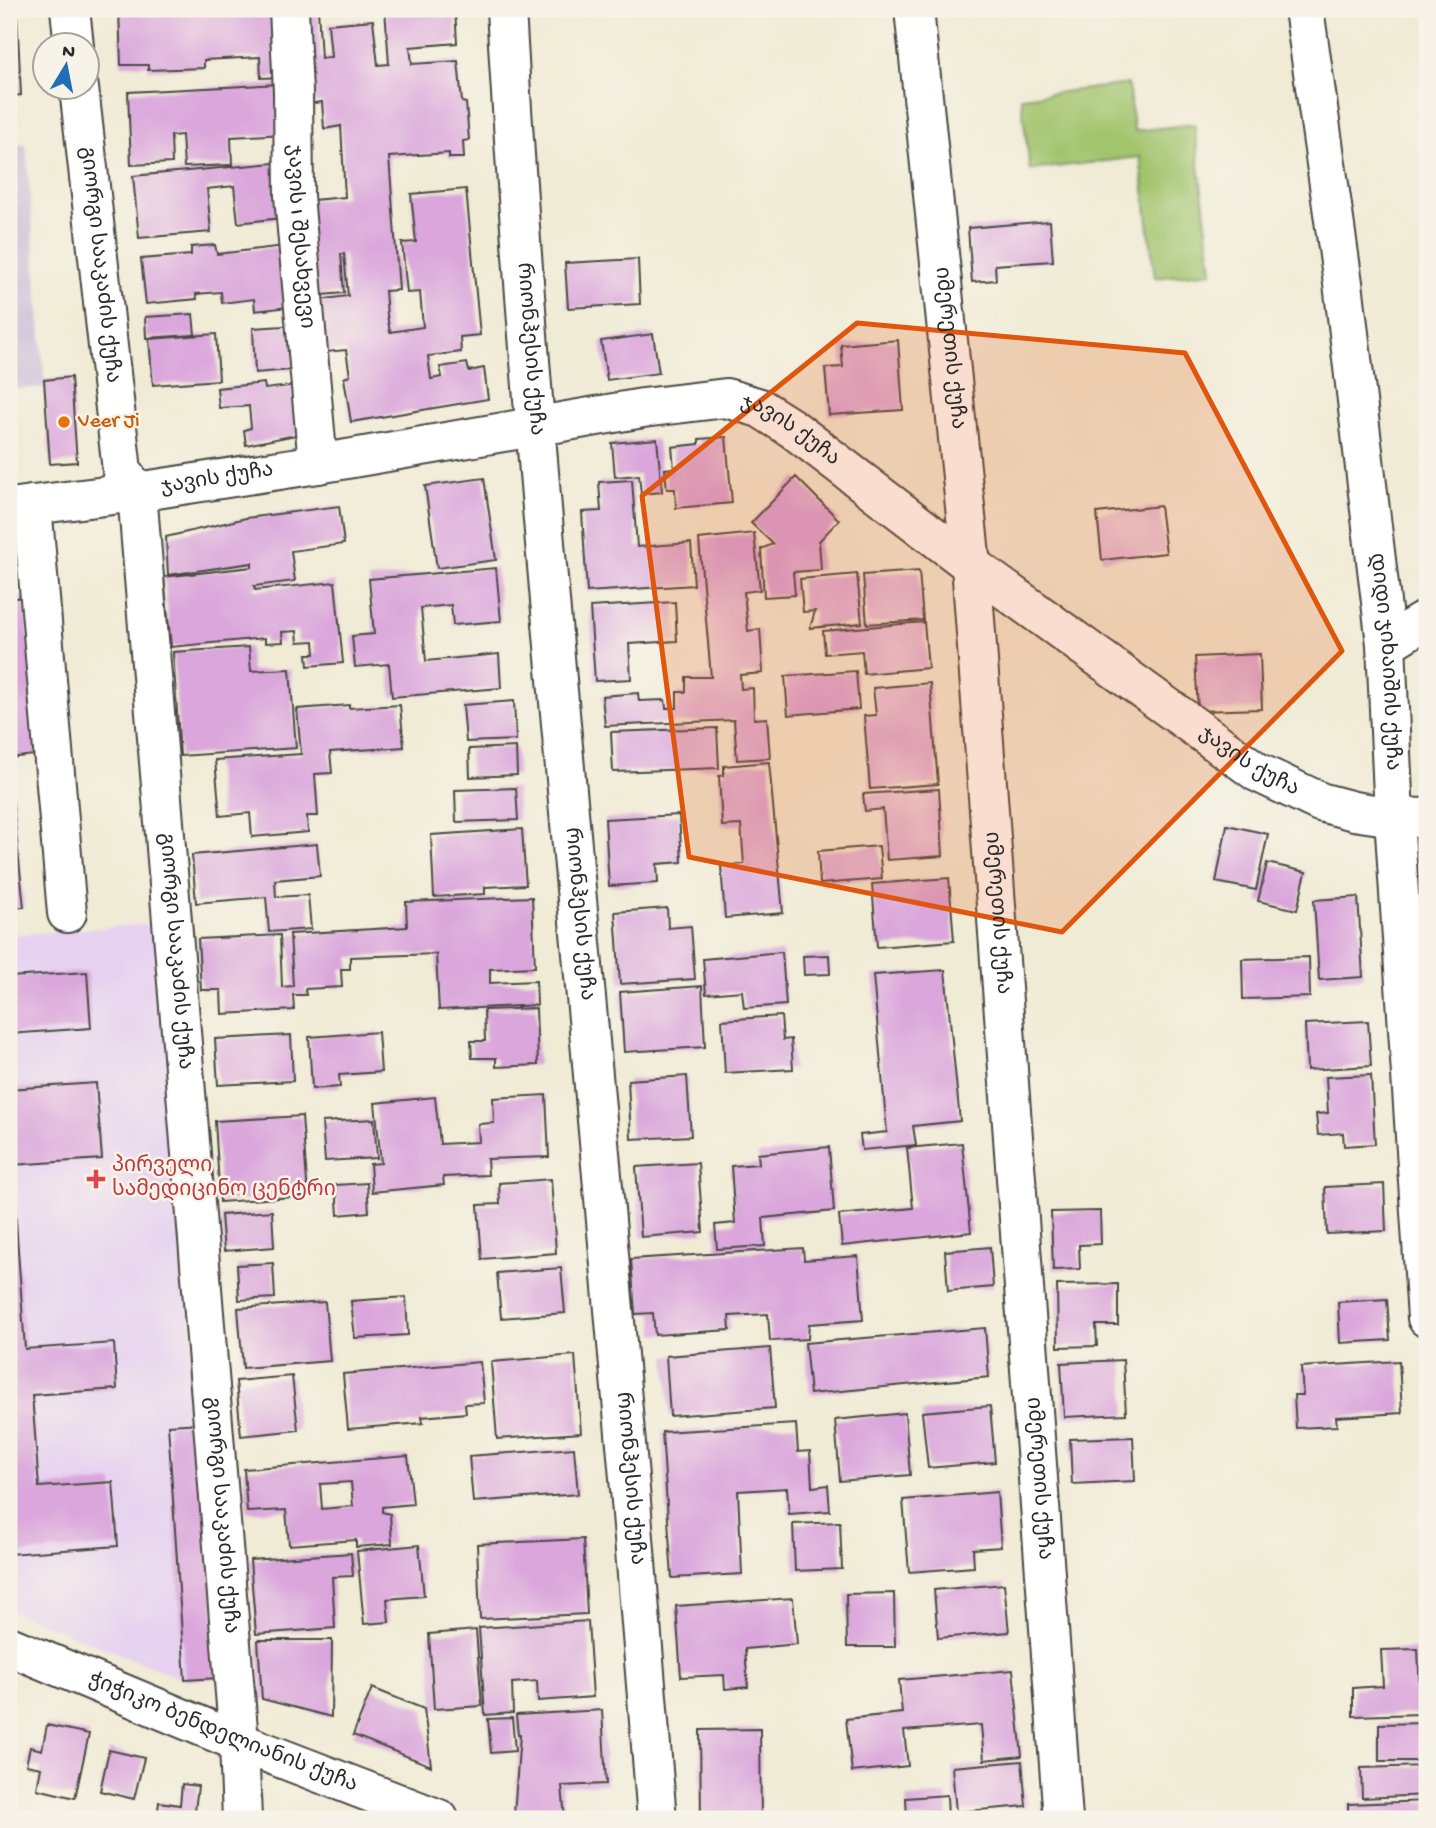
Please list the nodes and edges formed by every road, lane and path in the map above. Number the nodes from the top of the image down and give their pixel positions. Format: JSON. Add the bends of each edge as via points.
{"nodes":[{"id":1,"x":70,"y":9,"type":"edge"},
{"id":2,"x":289,"y":9,"type":"edge"},
{"id":3,"x":506,"y":9,"type":"edge"},
{"id":4,"x":915,"y":9,"type":"edge"},
{"id":5,"x":1304,"y":9,"type":"edge"},
{"id":6,"x":72,"y":32,"type":"edge"},
{"id":7,"x":81,"y":102,"type":"edge"},
{"id":8,"x":535,"y":428,"type":"junction"},
{"id":9,"x":318,"y":464,"type":"junction"},
{"id":10,"x":137,"y":492,"type":"junction"},
{"id":11,"x":20,"y":507,"type":"edge"},
{"id":12,"x":971,"y":565,"type":"junction"},
{"id":13,"x":1427,"y":619,"type":"edge"},
{"id":14,"x":1386,"y":644,"type":"junction"},
{"id":15,"x":1411,"y":818,"type":"edge"},
{"id":16,"x":67,"y":913,"type":"dead end"},
{"id":17,"x":1427,"y":1318,"type":"edge"},
{"id":18,"x":9,"y":1646,"type":"edge"},
{"id":19,"x":239,"y":1742,"type":"junction"},
{"id":20,"x":242,"y":1819,"type":"edge"},
{"id":21,"x":439,"y":1819,"type":"edge"},
{"id":22,"x":657,"y":1819,"type":"edge"},
{"id":23,"x":1063,"y":1819,"type":"edge"}],
"edges":[{"from":1,"to":6,"type":"street"},
{"from":2,"to":9,"type":"street","name":"ჯავის I შესახვევი","via":[[294,196]]},
{"from":3,"to":8,"type":"street","name":"რიონჰესის ქუჩა"},
{"from":4,"to":12,"type":"street","name":"იმერეთის ქუჩა"},
{"from":5,"to":14,"type":"street","name":"დიდი ჯიხაიშის ქუჩა"},
{"from":7,"to":10,"type":"street","name":"გიორგი სააკაძის ქუჩა","via":[[122,471]]},
{"from":8,"to":9,"type":"street","name":"ჯავის ქუჩა"},
{"from":8,"to":12,"type":"street","name":"ჯავის ქუჩა","via":[[726,398],[760,408]]},
{"from":8,"to":22,"type":"street","name":"რიონჰესის ქუჩა"},
{"from":9,"to":10,"type":"street","name":"ჯავის ქუჩა"},
{"from":10,"to":11,"type":"street","name":"ჯავის ქუჩა"},
{"from":10,"to":19,"type":"street","name":"გიორგი სააკაძის ქუჩა"},
{"from":11,"to":16,"type":"street"},
{"from":12,"to":15,"type":"street","name":"ჯავის ქუჩა","via":[[1257,772],[1320,802]]},
{"from":12,"to":23,"type":"street","name":"იმერეთის ქუჩა"},
{"from":13,"to":14,"type":"street"},
{"from":14,"to":15,"type":"street","name":"დიდი ჯიხაიშის ქუჩა"},
{"from":15,"to":17,"type":"street","name":"დიდი ჯიხაიშის ქუჩა"},
{"from":18,"to":19,"type":"street","name":"ჭიჭიკო ბენდელიანის ქუჩა"},
{"from":19,"to":20,"type":"street","name":"გიორგი სააკაძის ქუჩა"},
{"from":19,"to":21,"type":"street","name":"ჭიჭიკო ბენდელიანის ქუჩა"}]}
